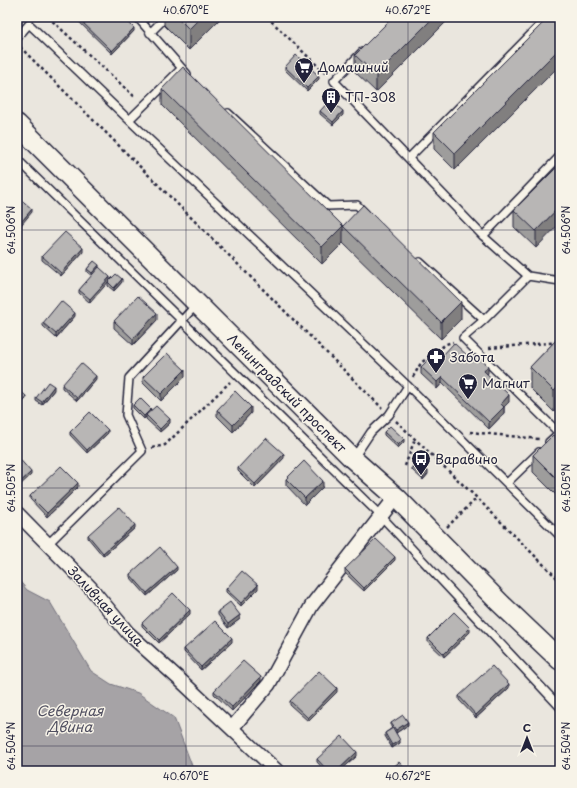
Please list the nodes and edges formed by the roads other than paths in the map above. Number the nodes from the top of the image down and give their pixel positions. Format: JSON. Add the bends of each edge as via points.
{"nodes":[{"id":1,"x":137,"y":17,"type":"edge"},
{"id":2,"x":166,"y":17,"type":"edge"},
{"id":3,"x":548,"y":17,"type":"edge"},
{"id":4,"x":150,"y":33,"type":"junction"},
{"id":5,"x":17,"y":38,"type":"edge"},
{"id":6,"x":365,"y":49,"type":"edge"},
{"id":7,"x":181,"y":69,"type":"junction"},
{"id":8,"x":193,"y":79,"type":"edge"},
{"id":9,"x":221,"y":106,"type":"edge"},
{"id":10,"x":129,"y":120,"type":"junction"},
{"id":11,"x":17,"y":124,"type":"edge"},
{"id":12,"x":560,"y":156,"type":"edge"},
{"id":13,"x":409,"y":158,"type":"junction"},
{"id":14,"x":18,"y":163,"type":"edge"},
{"id":15,"x":374,"y":221,"type":"edge"},
{"id":16,"x":484,"y":236,"type":"junction"},
{"id":17,"x":415,"y":258,"type":"edge"},
{"id":18,"x":528,"y":276,"type":"junction"},
{"id":19,"x":560,"y":280,"type":"edge"},
{"id":20,"x":198,"y":304,"type":"junction"},
{"id":21,"x":484,"y":320,"type":"junction"},
{"id":22,"x":182,"y":322,"type":"junction"},
{"id":23,"x":408,"y":386,"type":"junction"},
{"id":24,"x":559,"y":433,"type":"edge"},
{"id":25,"x":353,"y":459,"type":"junction"},
{"id":26,"x":507,"y":483,"type":"junction"},
{"id":27,"x":396,"y":497,"type":"junction"},
{"id":28,"x":17,"y":513,"type":"edge"},
{"id":29,"x":380,"y":516,"type":"junction"},
{"id":30,"x":560,"y":536,"type":"edge"},
{"id":31,"x":48,"y":544,"type":"junction"},
{"id":32,"x":560,"y":660,"type":"edge"},
{"id":33,"x":560,"y":707,"type":"edge"},
{"id":34,"x":232,"y":728,"type":"junction"},
{"id":35,"x":276,"y":771,"type":"edge"}],
"edges":[{"from":1,"to":4,"type":"lane"},
{"from":2,"to":4,"type":"lane"},
{"from":3,"to":13,"type":"lane"},
{"from":4,"to":7,"type":"lane"},
{"from":5,"to":10,"type":"lane","via":[[30,24]]},
{"from":6,"to":13,"type":"lane","via":[[334,81]]},
{"from":7,"to":8,"type":"lane"},
{"from":7,"to":10,"type":"lane"},
{"from":9,"to":15,"type":"lane","via":[[328,206],[357,205]]},
{"from":10,"to":23,"type":"lane"},
{"from":11,"to":20,"type":"main road","name":"Ленинградский проспект"},
{"from":12,"to":16,"type":"lane"},
{"from":13,"to":16,"type":"lane"},
{"from":14,"to":22,"type":"lane"},
{"from":16,"to":18,"type":"lane"},
{"from":17,"to":21,"type":"lane"},
{"from":18,"to":19,"type":"lane"},
{"from":18,"to":21,"type":"lane"},
{"from":20,"to":22,"type":"lane"},
{"from":20,"to":25,"type":"main road","name":"Ленинградский проспект"},
{"from":21,"to":24,"type":"lane","via":[[463,338]]},
{"from":22,"to":29,"type":"lane"},
{"from":22,"to":31,"type":"lane","via":[[129,378],[126,415],[142,451]]},
{"from":23,"to":25,"type":"lane","via":[[389,415],[371,432]]},
{"from":23,"to":26,"type":"lane"},
{"from":24,"to":26,"type":"lane"},
{"from":25,"to":27,"type":"main road","name":"Ленинградский проспект"},
{"from":26,"to":30,"type":"lane"},
{"from":27,"to":29,"type":"street"},
{"from":27,"to":32,"type":"main road","name":"Ленинградский проспект"},
{"from":28,"to":31,"type":"street","name":"Заливная улица"},
{"from":29,"to":33,"type":"lane"},
{"from":29,"to":34,"type":"street","via":[[312,605],[269,684]]},
{"from":31,"to":34,"type":"street","name":"Заливная улица","via":[[90,587],[128,633]]},
{"from":34,"to":35,"type":"street","name":"Заливная улица"}]}
